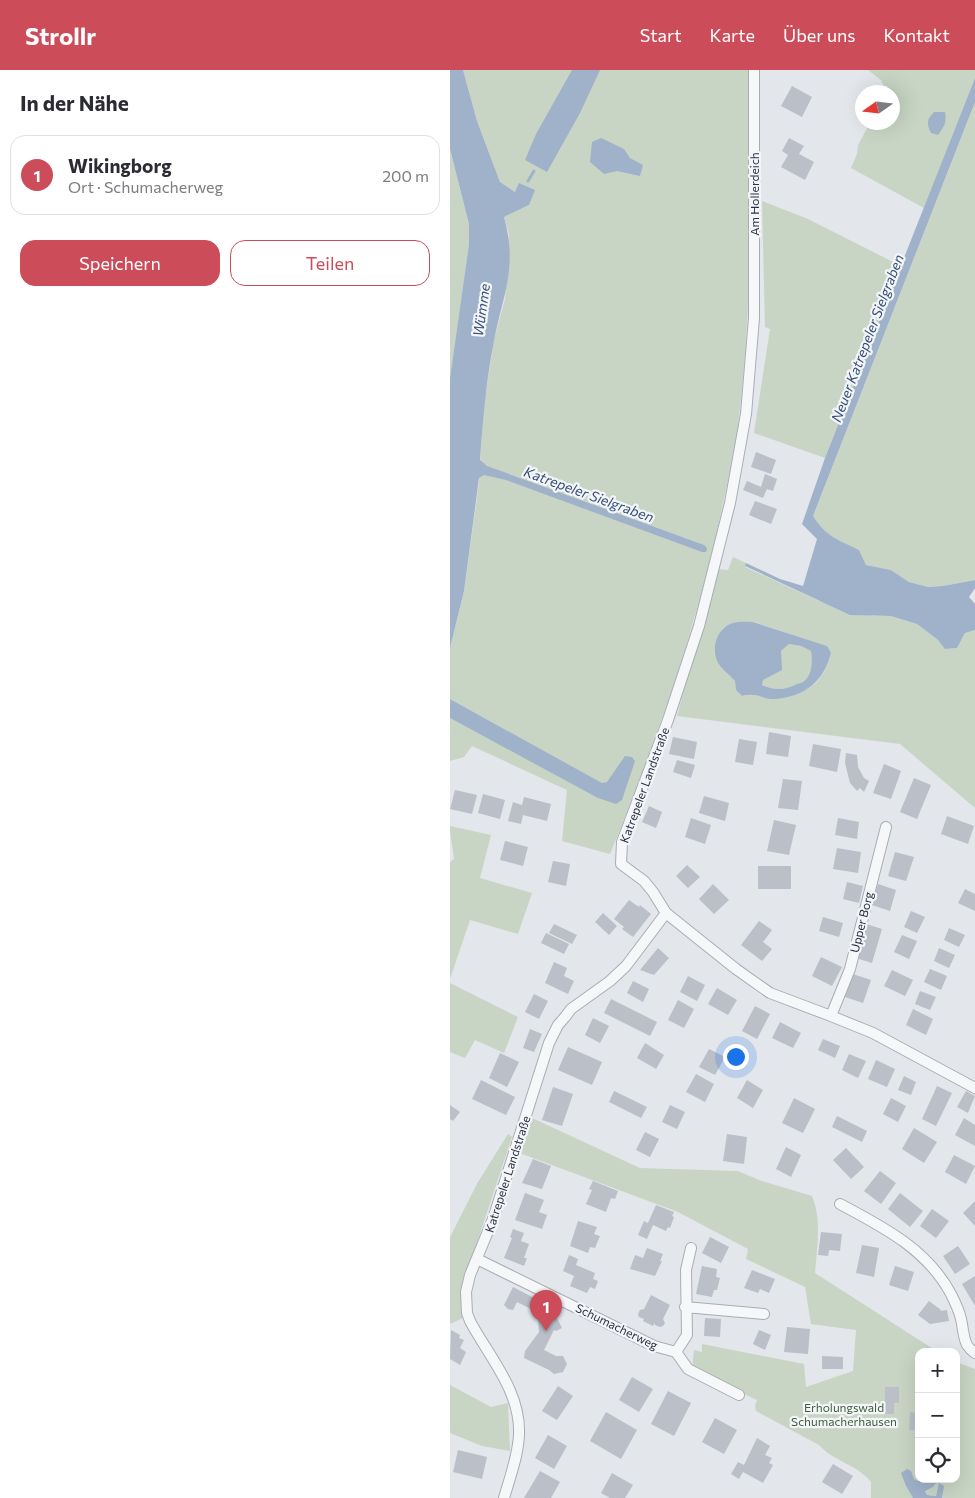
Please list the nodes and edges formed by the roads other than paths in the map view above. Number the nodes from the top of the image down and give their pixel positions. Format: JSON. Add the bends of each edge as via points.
{"nodes":[{"id":1,"x":754,"y":70,"type":"edge"},
{"id":2,"x":754,"y":318,"type":"joint"},
{"id":3,"x":886,"y":827,"type":"dead end"},
{"id":4,"x":666,"y":913,"type":"junction"},
{"id":5,"x":831,"y":1016,"type":"junction"},
{"id":6,"x":975,"y":1088,"type":"edge"},
{"id":7,"x":840,"y":1204,"type":"dead end"},
{"id":8,"x":691,"y":1248,"type":"dead end"},
{"id":9,"x":477,"y":1259,"type":"junction"},
{"id":10,"x":685,"y":1308,"type":"junction"},
{"id":11,"x":764,"y":1314,"type":"dead end"},
{"id":12,"x":676,"y":1352,"type":"junction"},
{"id":13,"x":975,"y":1352,"type":"edge"},
{"id":14,"x":739,"y":1395,"type":"dead end"},
{"id":15,"x":504,"y":1498,"type":"edge"}],
"edges":[{"from":1,"to":2,"type":"street","name":"Am Hollerdeich"},
{"from":2,"to":4,"type":"street","name":"Katrepeler Landstraße","via":[[744,422],[730,502],[699,626],[622,842],[621,864],[644,881]]},
{"from":3,"to":5,"type":"street","name":"Upper Borg","via":[[850,969]]},
{"from":4,"to":5,"type":"street","via":[[770,993]]},
{"from":4,"to":9,"type":"street","name":"Katrepeler Landstraße","via":[[626,966],[558,1024],[549,1042],[493,1219]]},
{"from":5,"to":6,"type":"street","via":[[873,1033]]},
{"from":7,"to":13,"type":"street","via":[[893,1232],[926,1262],[951,1294],[961,1316],[967,1344]]},
{"from":8,"to":10,"type":"street","via":[[686,1270]]},
{"from":9,"to":12,"type":"street","name":"Schumacherweg","via":[[654,1346]]},
{"from":9,"to":15,"type":"street","name":"Katrepeler Landstraße","via":[[466,1292],[467,1313],[500,1370],[519,1414],[516,1457]]},
{"from":10,"to":11,"type":"street"},
{"from":10,"to":12,"type":"street","via":[[687,1335]]},
{"from":12,"to":14,"type":"street","via":[[688,1370]]}]}
